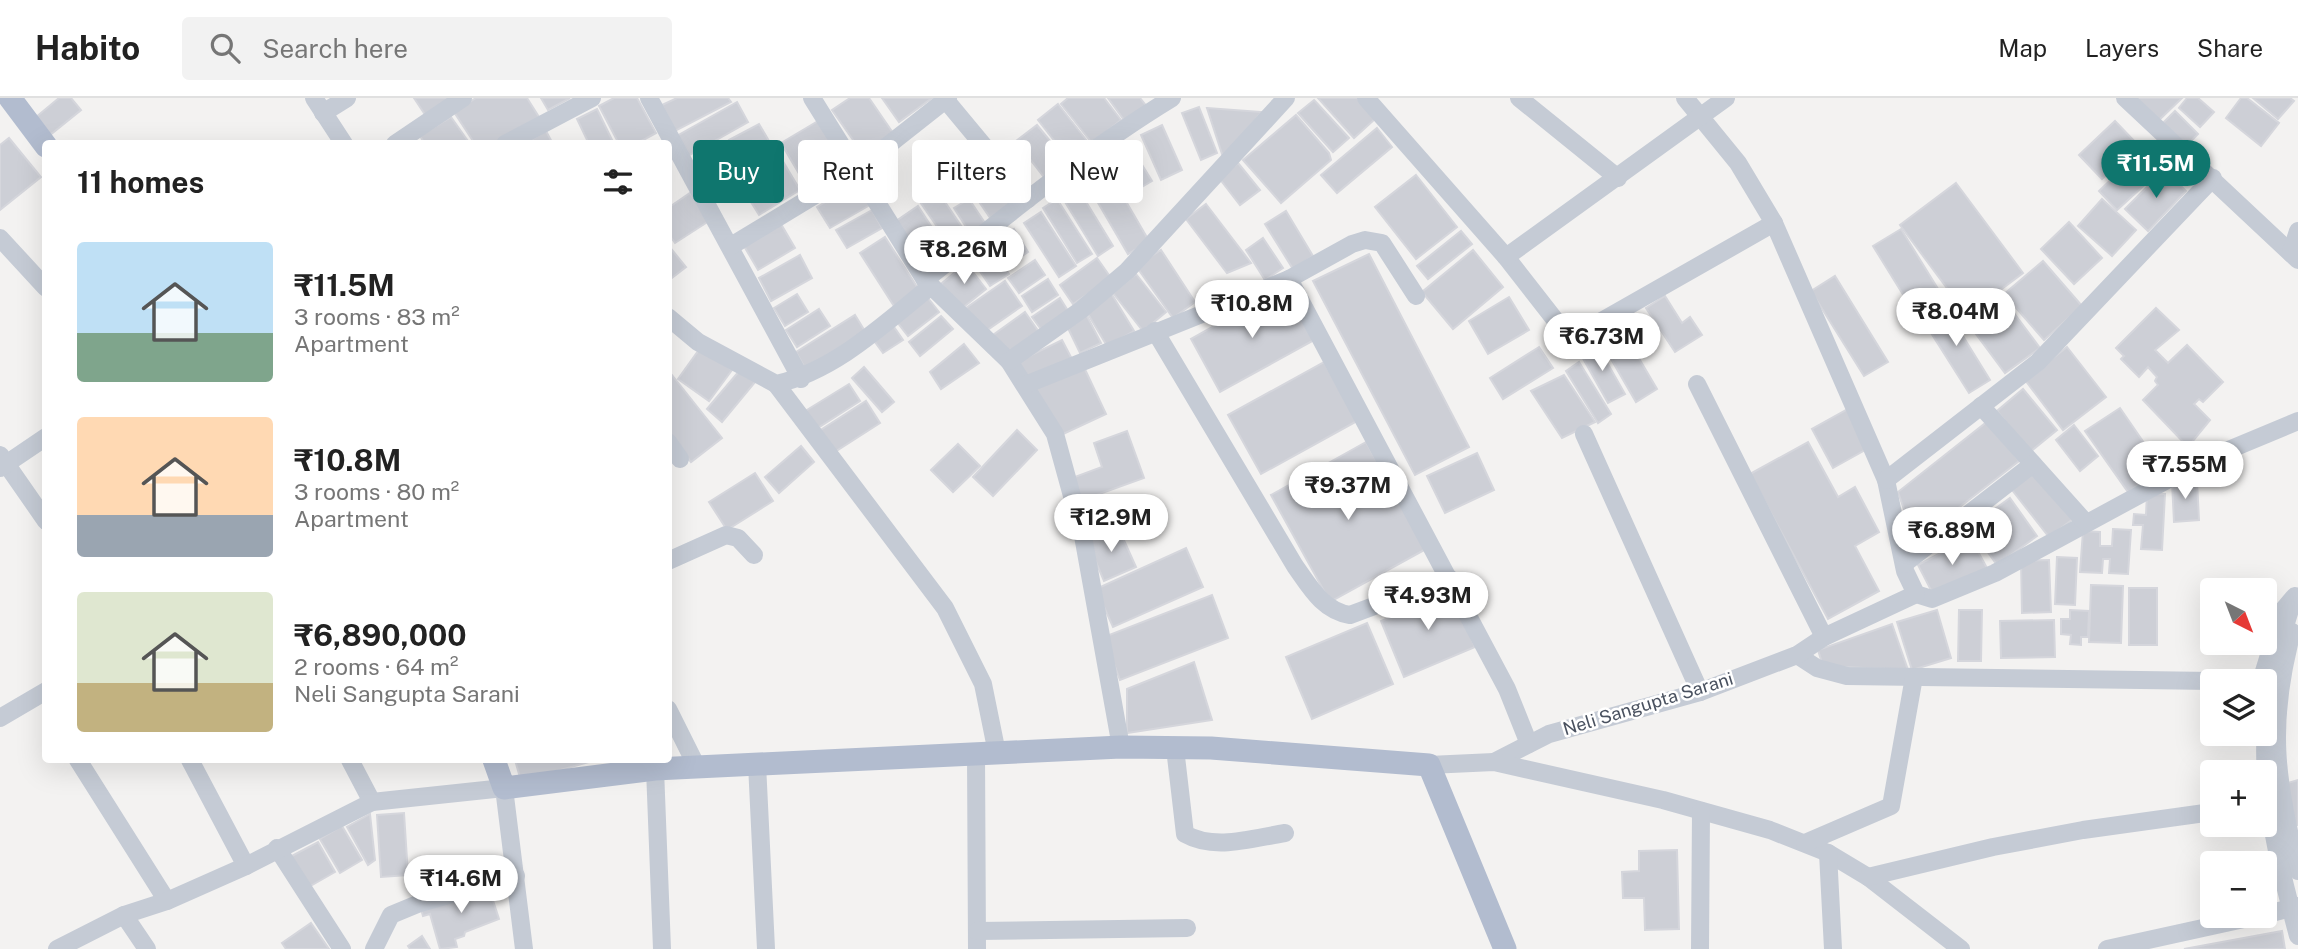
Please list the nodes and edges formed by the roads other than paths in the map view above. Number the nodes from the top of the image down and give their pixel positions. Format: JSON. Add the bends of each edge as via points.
{"nodes":[{"id":1,"x":10,"y":98,"type":"edge"},
{"id":2,"x":347,"y":98,"type":"edge"},
{"id":3,"x":463,"y":98,"type":"edge"},
{"id":4,"x":592,"y":98,"type":"edge"},
{"id":5,"x":649,"y":98,"type":"edge"},
{"id":6,"x":812,"y":98,"type":"edge"},
{"id":7,"x":1172,"y":98,"type":"edge"},
{"id":8,"x":1286,"y":98,"type":"edge"},
{"id":9,"x":1366,"y":98,"type":"edge"},
{"id":10,"x":1519,"y":98,"type":"edge"},
{"id":11,"x":1685,"y":98,"type":"edge"},
{"id":12,"x":1726,"y":98,"type":"edge"},
{"id":13,"x":2125,"y":98,"type":"edge"},
{"id":14,"x":946,"y":99,"type":"edge"},
{"id":15,"x":319,"y":105,"type":"edge"},
{"id":16,"x":1702,"y":117,"type":"junction"},
{"id":17,"x":341,"y":140,"type":"edge"},
{"id":18,"x":401,"y":140,"type":"edge"},
{"id":19,"x":513,"y":140,"type":"edge"},
{"id":20,"x":671,"y":140,"type":"edge"},
{"id":21,"x":839,"y":140,"type":"edge"},
{"id":22,"x":894,"y":140,"type":"edge"},
{"id":23,"x":980,"y":140,"type":"edge"},
{"id":24,"x":42,"y":141,"type":"edge"},
{"id":25,"x":672,"y":142,"type":"edge"},
{"id":26,"x":1618,"y":178,"type":"junction"},
{"id":27,"x":2213,"y":178,"type":"junction"},
{"id":28,"x":1031,"y":197,"type":"edge"},
{"id":29,"x":802,"y":203,"type":"edge"},
{"id":30,"x":879,"y":203,"type":"edge"},
{"id":31,"x":1023,"y":203,"type":"edge"},
{"id":32,"x":1774,"y":223,"type":"junction"},
{"id":33,"x":2298,"y":231,"type":"edge"},
{"id":34,"x":0,"y":238,"type":"edge"},
{"id":35,"x":731,"y":246,"type":"junction"},
{"id":36,"x":2294,"y":256,"type":"edge"},
{"id":37,"x":1506,"y":257,"type":"junction"},
{"id":38,"x":1289,"y":279,"type":"junction"},
{"id":39,"x":928,"y":283,"type":"junction"},
{"id":40,"x":42,"y":284,"type":"edge"},
{"id":41,"x":1416,"y":296,"type":"dead end"},
{"id":42,"x":672,"y":320,"type":"edge"},
{"id":43,"x":1155,"y":331,"type":"junction"},
{"id":44,"x":1009,"y":361,"type":"junction"},
{"id":45,"x":801,"y":379,"type":"junction"},
{"id":46,"x":776,"y":384,"type":"junction"},
{"id":47,"x":1697,"y":384,"type":"dead end"},
{"id":48,"x":1025,"y":385,"type":"junction"},
{"id":49,"x":1981,"y":406,"type":"junction"},
{"id":50,"x":2298,"y":421,"type":"edge"},
{"id":51,"x":1584,"y":434,"type":"dead end"},
{"id":52,"x":42,"y":439,"type":"edge"},
{"id":53,"x":672,"y":448,"type":"edge"},
{"id":54,"x":680,"y":459,"type":"dead end"},
{"id":55,"x":2,"y":463,"type":"edge"},
{"id":56,"x":2033,"y":464,"type":"junction"},
{"id":57,"x":1886,"y":480,"type":"junction"},
{"id":58,"x":42,"y":516,"type":"edge"},
{"id":59,"x":2086,"y":523,"type":"junction"},
{"id":60,"x":754,"y":555,"type":"dead end"},
{"id":61,"x":672,"y":559,"type":"edge"},
{"id":62,"x":1904,"y":564,"type":"junction"},
{"id":63,"x":1448,"y":578,"type":"junction"},
{"id":64,"x":1916,"y":594,"type":"junction"},
{"id":65,"x":2296,"y":602,"type":"edge"},
{"id":66,"x":1824,"y":637,"type":"junction"},
{"id":67,"x":1797,"y":655,"type":"junction"},
{"id":68,"x":2265,"y":669,"type":"edge"},
{"id":69,"x":1914,"y":677,"type":"junction"},
{"id":70,"x":2200,"y":681,"type":"edge"},
{"id":71,"x":1700,"y":692,"type":"junction"},
{"id":72,"x":42,"y":698,"type":"edge"},
{"id":73,"x":1,"y":716,"type":"edge"},
{"id":74,"x":672,"y":717,"type":"edge"},
{"id":75,"x":1529,"y":744,"type":"junction"},
{"id":76,"x":1121,"y":747,"type":"junction"},
{"id":77,"x":1175,"y":748,"type":"junction"},
{"id":78,"x":987,"y":753,"type":"junction"},
{"id":79,"x":2274,"y":760,"type":"edge"},
{"id":80,"x":1494,"y":762,"type":"junction"},
{"id":81,"x":80,"y":763,"type":"edge"},
{"id":82,"x":192,"y":763,"type":"edge"},
{"id":83,"x":352,"y":763,"type":"edge"},
{"id":84,"x":495,"y":763,"type":"edge"},
{"id":85,"x":757,"y":764,"type":"junction"},
{"id":86,"x":1429,"y":765,"type":"junction"},
{"id":87,"x":697,"y":767,"type":"junction"},
{"id":88,"x":655,"y":769,"type":"junction"},
{"id":89,"x":503,"y":788,"type":"junction"},
{"id":90,"x":373,"y":802,"type":"junction"},
{"id":91,"x":1701,"y":811,"type":"junction"},
{"id":92,"x":2200,"y":814,"type":"edge"},
{"id":93,"x":2277,"y":816,"type":"edge"},
{"id":94,"x":1285,"y":833,"type":"dead end"},
{"id":95,"x":2271,"y":837,"type":"edge"},
{"id":96,"x":1805,"y":843,"type":"junction"},
{"id":97,"x":277,"y":849,"type":"junction"},
{"id":98,"x":1828,"y":853,"type":"junction"},
{"id":99,"x":246,"y":866,"type":"junction"},
{"id":100,"x":2298,"y":871,"type":"edge"},
{"id":101,"x":516,"y":876,"type":"junction"},
{"id":102,"x":1868,"y":877,"type":"junction"},
{"id":103,"x":167,"y":901,"type":"junction"},
{"id":104,"x":2292,"y":907,"type":"edge"},
{"id":105,"x":124,"y":915,"type":"junction"},
{"id":106,"x":1188,"y":928,"type":"dead end"},
{"id":107,"x":2203,"y":928,"type":"edge"},
{"id":108,"x":2298,"y":936,"type":"edge"},
{"id":109,"x":977,"y":940,"type":"edge"},
{"id":110,"x":57,"y":949,"type":"edge"},
{"id":111,"x":147,"y":949,"type":"edge"},
{"id":112,"x":342,"y":949,"type":"edge"},
{"id":113,"x":374,"y":949,"type":"edge"},
{"id":114,"x":524,"y":949,"type":"edge"},
{"id":115,"x":662,"y":949,"type":"edge"},
{"id":116,"x":766,"y":949,"type":"edge"},
{"id":117,"x":1505,"y":949,"type":"edge"},
{"id":118,"x":1700,"y":949,"type":"edge"},
{"id":119,"x":1833,"y":949,"type":"edge"},
{"id":120,"x":1961,"y":949,"type":"edge"},
{"id":121,"x":2107,"y":949,"type":"edge"},
{"id":122,"x":2297,"y":949,"type":"edge"}],
"edges":[{"from":1,"to":24,"type":"main road"},
{"from":2,"to":15,"type":"street"},
{"from":3,"to":18,"type":"street"},
{"from":4,"to":19,"type":"street"},
{"from":5,"to":20,"type":"street"},
{"from":6,"to":21,"type":"street"},
{"from":7,"to":28,"type":"street"},
{"from":8,"to":44,"type":"street","via":[[1127,271]]},
{"from":9,"to":37,"type":"street"},
{"from":10,"to":26,"type":"street"},
{"from":11,"to":16,"type":"street"},
{"from":12,"to":16,"type":"street"},
{"from":13,"to":27,"type":"street"},
{"from":14,"to":22,"type":"street"},
{"from":14,"to":23,"type":"street"},
{"from":15,"to":17,"type":"street"},
{"from":16,"to":26,"type":"street"},
{"from":16,"to":32,"type":"street","via":[[1738,163]]},
{"from":25,"to":35,"type":"street"},
{"from":26,"to":37,"type":"street"},
{"from":27,"to":36,"type":"street"},
{"from":27,"to":49,"type":"street","via":[[2038,362]]},
{"from":29,"to":35,"type":"street"},
{"from":30,"to":39,"type":"street"},
{"from":31,"to":39,"type":"street"},
{"from":32,"to":37,"type":"street","via":[[1570,339]]},
{"from":32,"to":57,"type":"street"},
{"from":33,"to":36,"type":"street"},
{"from":34,"to":40,"type":"street"},
{"from":35,"to":45,"type":"street"},
{"from":38,"to":41,"type":"street","via":[[1366,240],[1382,243]]},
{"from":38,"to":43,"type":"street"},
{"from":38,"to":63,"type":"street"},
{"from":39,"to":44,"type":"street"},
{"from":39,"to":45,"type":"street","via":[[870,336]]},
{"from":42,"to":46,"type":"street","via":[[698,342]]},
{"from":43,"to":48,"type":"street"},
{"from":43,"to":63,"type":"street","via":[[1295,566],[1321,601],[1336,613],[1350,615]]},
{"from":44,"to":48,"type":"street"},
{"from":45,"to":46,"type":"street"},
{"from":46,"to":78,"type":"street","via":[[945,608],[983,684]]},
{"from":47,"to":66,"type":"street"},
{"from":48,"to":76,"type":"street","via":[[1055,434],[1083,536]]},
{"from":49,"to":56,"type":"street"},
{"from":49,"to":57,"type":"street"},
{"from":50,"to":59,"type":"street","via":[[2202,461]]},
{"from":51,"to":71,"type":"street"},
{"from":52,"to":55,"type":"street"},
{"from":53,"to":54,"type":"street"},
{"from":55,"to":58,"type":"street"},
{"from":56,"to":59,"type":"street"},
{"from":56,"to":62,"type":"street"},
{"from":57,"to":62,"type":"street"},
{"from":59,"to":64,"type":"street","via":[[1995,573],[1932,599]]},
{"from":60,"to":61,"type":"street","via":[[738,538],[726,535]]},
{"from":62,"to":64,"type":"street"},
{"from":63,"to":75,"type":"street","via":[[1507,689]]},
{"from":64,"to":66,"type":"street","name":"Neli Sangupta Sarani"},
{"from":65,"to":68,"type":"street","via":[[2283,610]]},
{"from":65,"to":79,"type":"street","via":[[2278,696]]},
{"from":65,"to":108,"type":"street","bridge":true,"via":[[2271,674],[2264,753],[2273,841]]},
{"from":66,"to":67,"type":"street","name":"Neli Sangupta Sarani"},
{"from":67,"to":69,"type":"street","via":[[1816,668],[1847,676]]},
{"from":67,"to":71,"type":"street","name":"Neli Sangupta Sarani"},
{"from":69,"to":70,"type":"street"},
{"from":69,"to":96,"type":"street","via":[[1891,806]]},
{"from":71,"to":75,"type":"street","name":"Neli Sangupta Sarani","via":[[1586,722]]},
{"from":72,"to":73,"type":"street"},
{"from":74,"to":87,"type":"street"},
{"from":75,"to":80,"type":"street","name":"Neli Sangupta Sarani"},
{"from":76,"to":77,"type":"main road"},
{"from":76,"to":78,"type":"main road"},
{"from":77,"to":86,"type":"main road"},
{"from":77,"to":94,"type":"street","via":[[1185,834],[1218,843]]},
{"from":78,"to":85,"type":"main road"},
{"from":78,"to":109,"type":"street"},
{"from":80,"to":86,"type":"street"},
{"from":80,"to":91,"type":"street"},
{"from":81,"to":103,"type":"street"},
{"from":82,"to":99,"type":"street"},
{"from":83,"to":90,"type":"street"},
{"from":84,"to":89,"type":"main road"},
{"from":85,"to":87,"type":"main road"},
{"from":85,"to":116,"type":"street"},
{"from":86,"to":117,"type":"main road"},
{"from":87,"to":88,"type":"main road"},
{"from":88,"to":89,"type":"main road"},
{"from":88,"to":115,"type":"street"},
{"from":89,"to":90,"type":"street"},
{"from":89,"to":101,"type":"street"},
{"from":90,"to":97,"type":"street"},
{"from":91,"to":96,"type":"street"},
{"from":91,"to":118,"type":"street"},
{"from":92,"to":102,"type":"street","via":[[1993,847]]},
{"from":93,"to":100,"type":"street"},
{"from":95,"to":104,"type":"street"},
{"from":96,"to":98,"type":"street"},
{"from":97,"to":99,"type":"street"},
{"from":97,"to":112,"type":"street"},
{"from":98,"to":102,"type":"street"},
{"from":98,"to":119,"type":"street"},
{"from":99,"to":103,"type":"street"},
{"from":101,"to":113,"type":"street","via":[[391,915]]},
{"from":101,"to":114,"type":"street"},
{"from":102,"to":120,"type":"street"},
{"from":103,"to":105,"type":"street"},
{"from":104,"to":122,"type":"street"},
{"from":105,"to":110,"type":"street"},
{"from":105,"to":111,"type":"street"},
{"from":106,"to":109,"type":"street"},
{"from":107,"to":121,"type":"street"}]}
